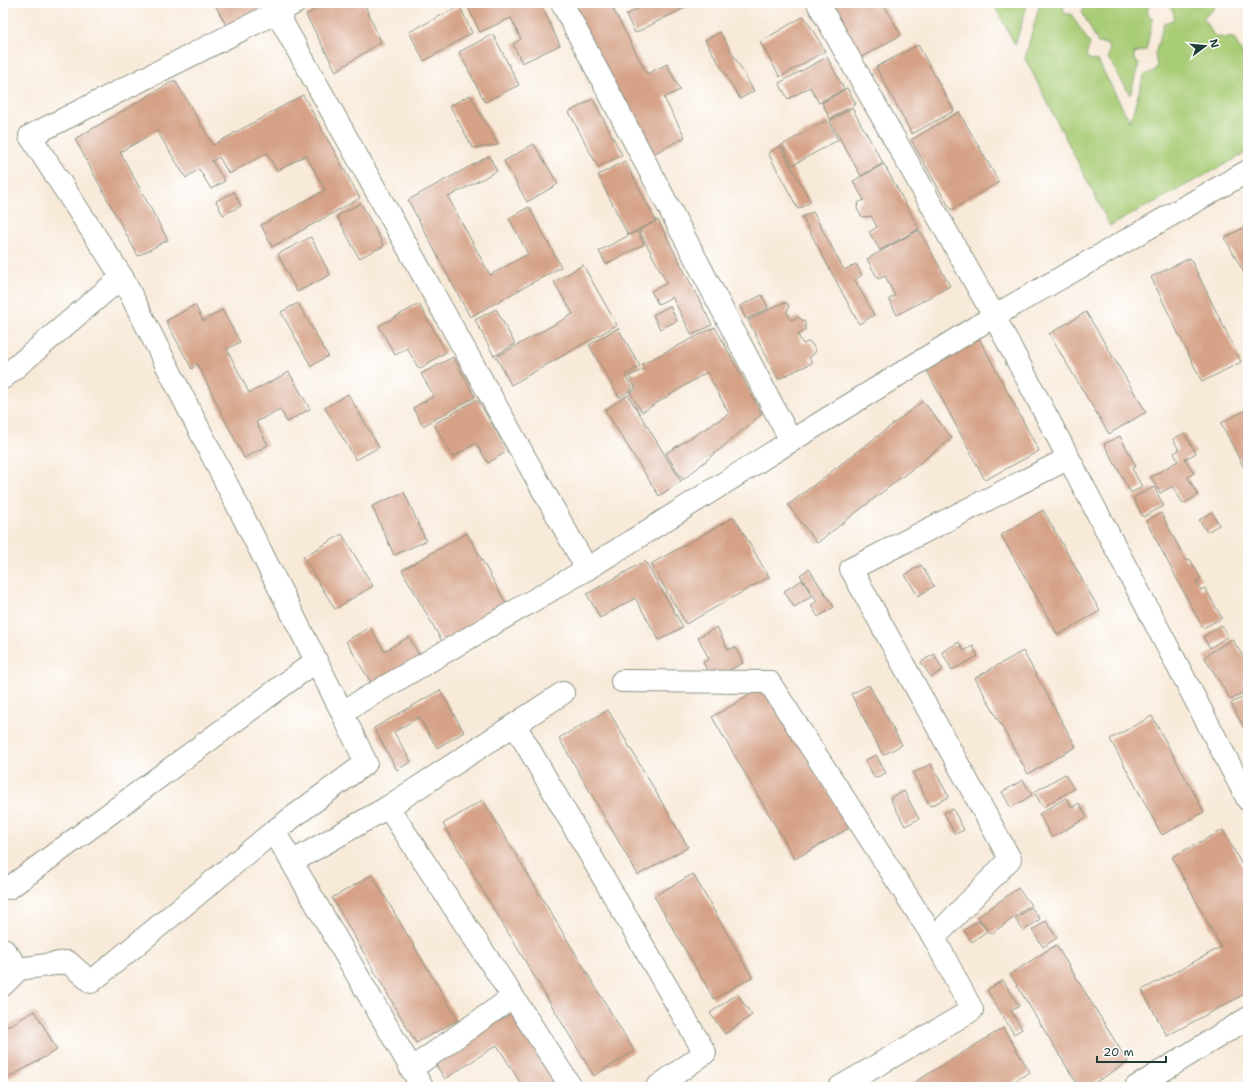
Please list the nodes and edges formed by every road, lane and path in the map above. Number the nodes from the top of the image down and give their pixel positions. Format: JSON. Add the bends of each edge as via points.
{"nodes":[{"id":1,"x":562,"y":3,"type":"edge"},
{"id":2,"x":818,"y":3,"type":"edge"},
{"id":3,"x":286,"y":8,"type":"edge"},
{"id":4,"x":1248,"y":171,"type":"edge"},
{"id":5,"x":122,"y":277,"type":"junction"},
{"id":6,"x":994,"y":316,"type":"junction"},
{"id":7,"x":3,"y":378,"type":"edge"},
{"id":8,"x":791,"y":441,"type":"junction"},
{"id":9,"x":1067,"y":458,"type":"junction"},
{"id":10,"x":587,"y":570,"type":"junction"},
{"id":11,"x":316,"y":661,"type":"junction"},
{"id":12,"x":622,"y":680,"type":"dead end"},
{"id":13,"x":563,"y":693,"type":"dead end"},
{"id":14,"x":342,"y":712,"type":"junction"},
{"id":15,"x":515,"y":725,"type":"junction"},
{"id":16,"x":1248,"y":800,"type":"edge"},
{"id":17,"x":388,"y":807,"type":"junction"},
{"id":18,"x":274,"y":831,"type":"junction"},
{"id":19,"x":292,"y":862,"type":"junction"},
{"id":20,"x":9,"y":888,"type":"dead end"},
{"id":21,"x":934,"y":938,"type":"junction"},
{"id":22,"x":3,"y":949,"type":"edge"},
{"id":23,"x":19,"y":969,"type":"junction"},
{"id":24,"x":3,"y":985,"type":"edge"},
{"id":25,"x":513,"y":997,"type":"junction"},
{"id":26,"x":1248,"y":1018,"type":"edge"},
{"id":27,"x":416,"y":1078,"type":"edge"},
{"id":28,"x":571,"y":1087,"type":"edge"},
{"id":29,"x":657,"y":1087,"type":"edge"},
{"id":30,"x":840,"y":1087,"type":"edge"},
{"id":31,"x":1136,"y":1087,"type":"edge"}],
"edges":[{"from":1,"to":8,"type":"street"},
{"from":2,"to":6,"type":"street"},
{"from":3,"to":5,"type":"street","via":[[30,136]]},
{"from":3,"to":10,"type":"street"},
{"from":4,"to":6,"type":"street"},
{"from":5,"to":7,"type":"street"},
{"from":5,"to":11,"type":"street"},
{"from":6,"to":8,"type":"street"},
{"from":6,"to":9,"type":"street"},
{"from":8,"to":10,"type":"street"},
{"from":9,"to":16,"type":"street"},
{"from":9,"to":21,"type":"street","via":[[851,569],[1010,859]]},
{"from":10,"to":14,"type":"street"},
{"from":11,"to":14,"type":"street"},
{"from":11,"to":20,"type":"street"},
{"from":12,"to":21,"type":"street","via":[[769,682]]},
{"from":13,"to":15,"type":"street"},
{"from":14,"to":18,"type":"street","via":[[366,763]]},
{"from":15,"to":17,"type":"street"},
{"from":15,"to":29,"type":"street","via":[[705,1053]]},
{"from":17,"to":19,"type":"street"},
{"from":17,"to":25,"type":"street"},
{"from":18,"to":19,"type":"street"},
{"from":18,"to":23,"type":"street","via":[[91,982],[68,962]]},
{"from":19,"to":27,"type":"street"},
{"from":21,"to":30,"type":"street","via":[[972,1010]]},
{"from":22,"to":23,"type":"street"},
{"from":23,"to":24,"type":"street"},
{"from":25,"to":27,"type":"street"},
{"from":25,"to":28,"type":"street"},
{"from":26,"to":31,"type":"street"}]}
